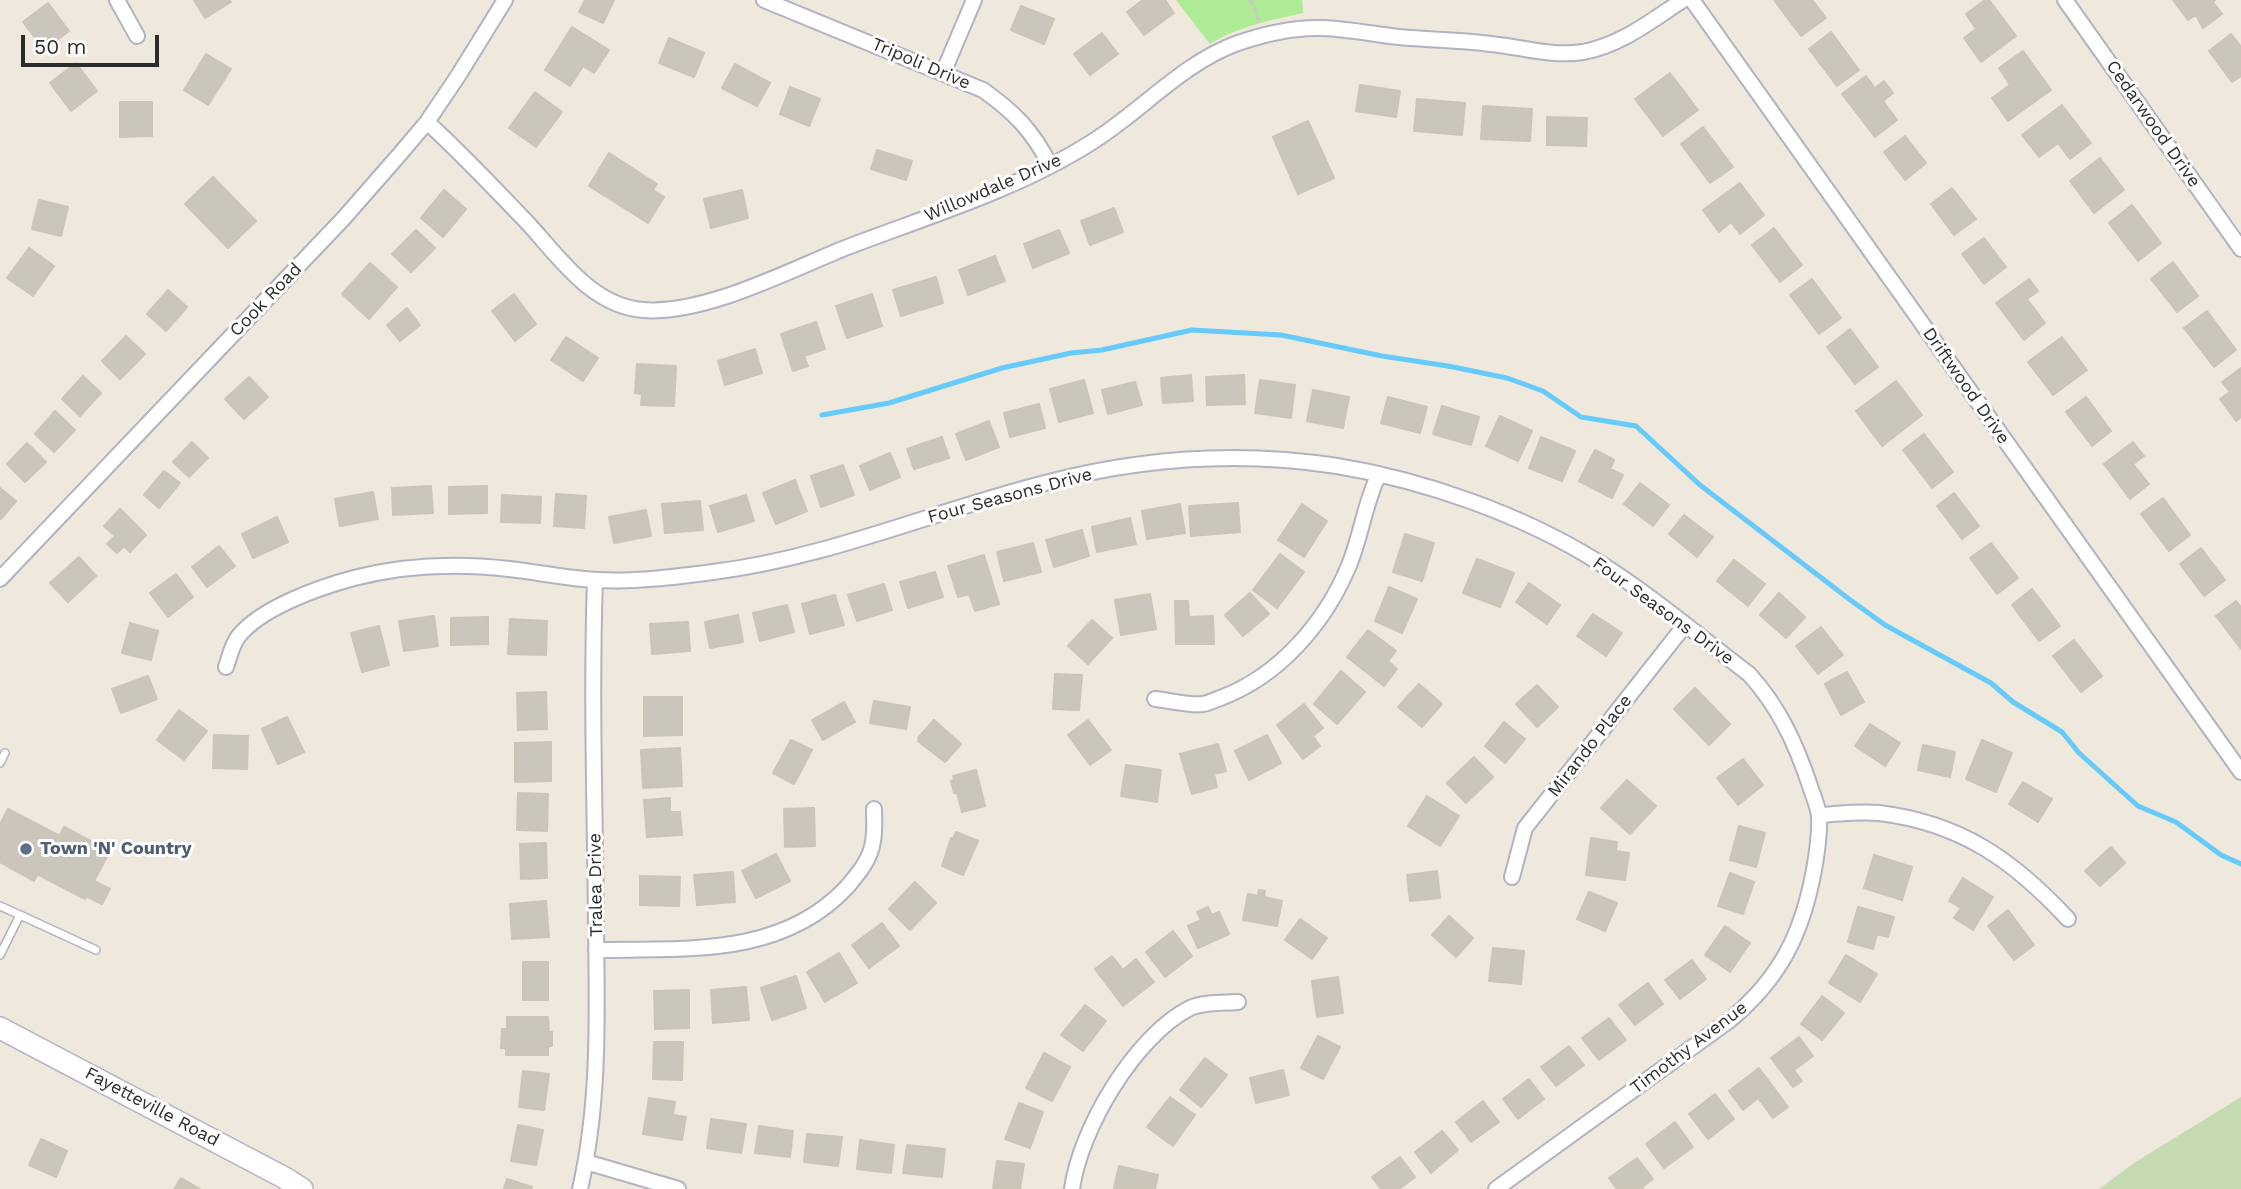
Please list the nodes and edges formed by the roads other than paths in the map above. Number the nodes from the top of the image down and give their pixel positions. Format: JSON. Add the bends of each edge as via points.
{"nodes":[{"id":1,"x":117,"y":0,"type":"edge"},
{"id":2,"x":505,"y":0,"type":"edge"},
{"id":3,"x":764,"y":0,"type":"edge"},
{"id":4,"x":974,"y":0,"type":"edge"},
{"id":5,"x":1683,"y":0,"type":"edge"},
{"id":6,"x":1692,"y":0,"type":"edge"},
{"id":7,"x":2065,"y":0,"type":"edge"},
{"id":8,"x":137,"y":36,"type":"dead end"},
{"id":9,"x":943,"y":73,"type":"junction"},
{"id":10,"x":426,"y":122,"type":"junction"},
{"id":11,"x":1049,"y":165,"type":"junction"},
{"id":12,"x":2241,"y":249,"type":"edge"},
{"id":13,"x":1379,"y":474,"type":"junction"},
{"id":14,"x":0,"y":579,"type":"edge"},
{"id":15,"x":595,"y":580,"type":"junction"},
{"id":16,"x":1685,"y":625,"type":"junction"},
{"id":17,"x":226,"y":667,"type":"dead end"},
{"id":18,"x":1155,"y":699,"type":"dead end"},
{"id":19,"x":5,"y":753,"type":"dead end"},
{"id":20,"x":0,"y":763,"type":"edge"},
{"id":21,"x":2241,"y":772,"type":"edge"},
{"id":22,"x":874,"y":809,"type":"dead end"},
{"id":23,"x":1819,"y":815,"type":"junction"},
{"id":24,"x":1513,"y":877,"type":"dead end"},
{"id":25,"x":0,"y":906,"type":"edge"},
{"id":26,"x":20,"y":915,"type":"junction"},
{"id":27,"x":2068,"y":919,"type":"dead end"},
{"id":28,"x":96,"y":950,"type":"dead end"},
{"id":29,"x":596,"y":950,"type":"junction"},
{"id":30,"x":0,"y":955,"type":"edge"},
{"id":31,"x":1238,"y":1002,"type":"dead end"},
{"id":32,"x":0,"y":1027,"type":"edge"},
{"id":33,"x":586,"y":1162,"type":"junction"},
{"id":34,"x":302,"y":1189,"type":"edge"},
{"id":35,"x":580,"y":1189,"type":"edge"},
{"id":36,"x":678,"y":1189,"type":"edge"},
{"id":37,"x":1072,"y":1189,"type":"edge"},
{"id":38,"x":1496,"y":1189,"type":"edge"}],
"edges":[{"from":1,"to":8,"type":"street"},
{"from":2,"to":10,"type":"street","name":"Cook Road"},
{"from":3,"to":9,"type":"street","name":"Tripoli Drive"},
{"from":4,"to":9,"type":"street"},
{"from":5,"to":11,"type":"street","name":"Willowdale Drive","via":[[1611,44],[1573,53],[1321,28],[1263,36],[1213,54],[1090,144]]},
{"from":6,"to":21,"type":"street","name":"Driftwood Drive"},
{"from":7,"to":12,"type":"street","name":"Cedarwood Drive"},
{"from":9,"to":11,"type":"street","name":"Tripoli Drive","via":[[983,90],[1009,108],[1032,133]]},
{"from":10,"to":11,"type":"street","name":"Willowdale Drive","via":[[579,278],[611,301],[644,310],[695,304],[751,286]]},
{"from":10,"to":14,"type":"street","name":"Cook Road","via":[[343,219]]},
{"from":13,"to":15,"type":"street","name":"Four Seasons Drive","via":[[1287,461],[1154,461],[1046,482],[755,566]]},
{"from":13,"to":16,"type":"street","name":"Four Seasons Drive","via":[[1432,488],[1551,536],[1596,561]]},
{"from":13,"to":18,"type":"street","via":[[1348,569],[1294,650],[1254,682],[1202,705]]},
{"from":15,"to":17,"type":"street","name":"Four Seasons Drive","via":[[462,566],[384,571],[301,596],[269,612],[237,638]]},
{"from":15,"to":29,"type":"street","name":"Tralea Drive"},
{"from":16,"to":23,"type":"street","name":"Four Seasons Drive","via":[[1749,674],[1774,704],[1800,758]]},
{"from":16,"to":24,"type":"street","name":"Mirando Place","via":[[1525,828]]},
{"from":19,"to":20,"type":"lane"},
{"from":22,"to":29,"type":"street","via":[[873,843],[857,876],[837,897],[797,925],[758,940],[711,948]]},
{"from":23,"to":27,"type":"street","via":[[1877,813],[1960,834],[2017,870]]},
{"from":23,"to":38,"type":"street","name":"Timothy Avenue","via":[[1807,905],[1784,958],[1749,1004]]},
{"from":25,"to":26,"type":"lane"},
{"from":26,"to":28,"type":"lane"},
{"from":26,"to":30,"type":"lane"},
{"from":29,"to":33,"type":"street","name":"Tralea Drive","via":[[597,1057]]},
{"from":31,"to":37,"type":"street","via":[[1193,1006],[1147,1042],[1093,1122]]},
{"from":32,"to":34,"type":"main road","name":"Fayetteville Road"},
{"from":33,"to":35,"type":"street","name":"Tralea Drive"},
{"from":33,"to":36,"type":"street"}]}
